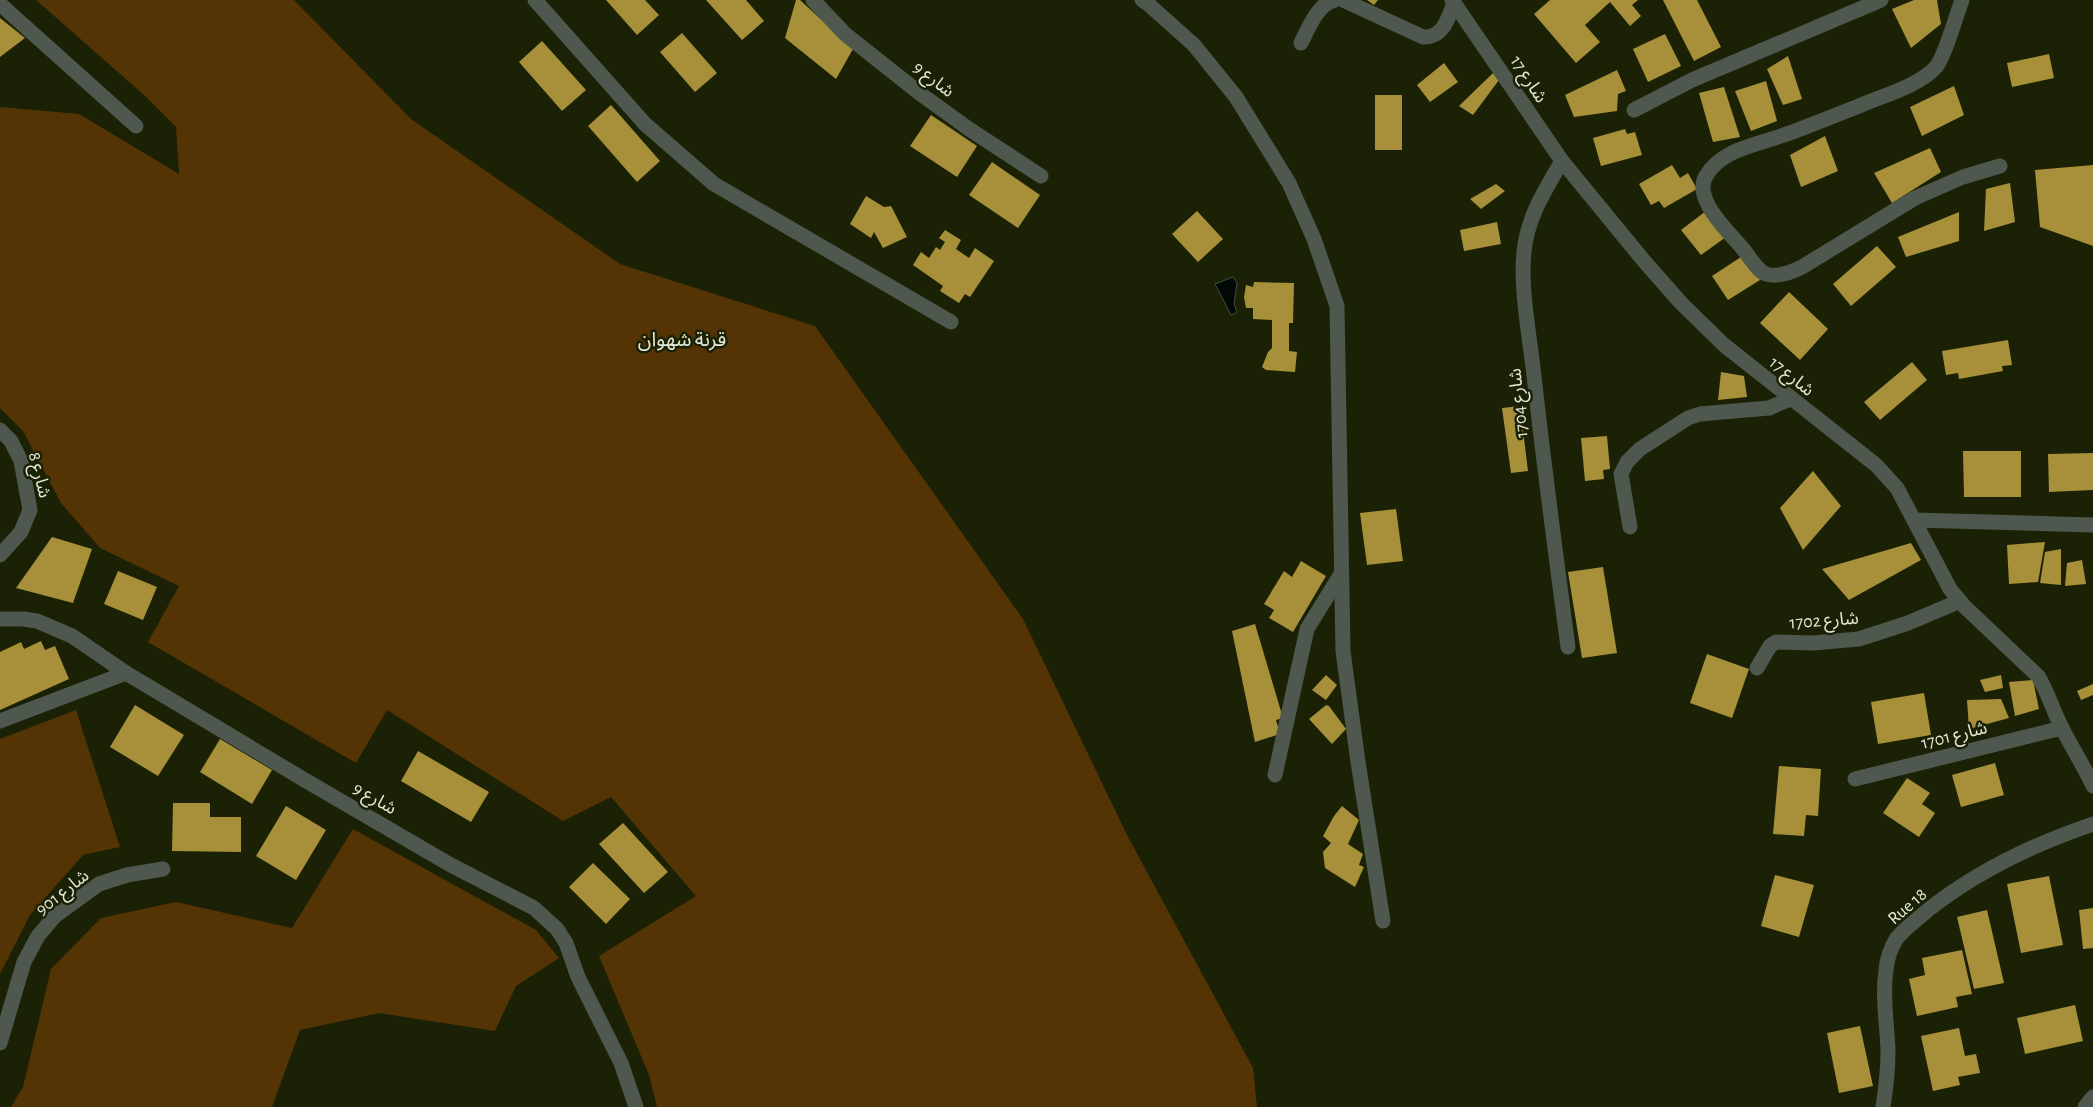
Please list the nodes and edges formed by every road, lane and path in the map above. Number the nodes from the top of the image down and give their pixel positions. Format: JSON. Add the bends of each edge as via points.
{"nodes":[{"id":1,"x":535,"y":0,"type":"edge"},
{"id":2,"x":813,"y":0,"type":"edge"},
{"id":3,"x":1142,"y":0,"type":"edge"},
{"id":4,"x":1335,"y":0,"type":"edge"},
{"id":5,"x":1343,"y":0,"type":"edge"},
{"id":6,"x":1881,"y":0,"type":"edge"},
{"id":7,"x":1962,"y":0,"type":"edge"},
{"id":8,"x":1453,"y":2,"type":"edge"},
{"id":9,"x":0,"y":4,"type":"edge"},
{"id":10,"x":1301,"y":43,"type":"dead end"},
{"id":11,"x":1634,"y":110,"type":"dead end"},
{"id":12,"x":136,"y":126,"type":"dead end"},
{"id":13,"x":1562,"y":161,"type":"junction"},
{"id":14,"x":2000,"y":166,"type":"dead end"},
{"id":15,"x":1041,"y":176,"type":"dead end"},
{"id":16,"x":950,"y":322,"type":"dead end"},
{"id":17,"x":1790,"y":398,"type":"junction"},
{"id":18,"x":0,"y":430,"type":"edge"},
{"id":19,"x":1914,"y":520,"type":"junction"},
{"id":20,"x":2093,"y":525,"type":"edge"},
{"id":21,"x":1630,"y":527,"type":"dead end"},
{"id":22,"x":0,"y":555,"type":"edge"},
{"id":23,"x":1341,"y":574,"type":"junction"},
{"id":24,"x":1960,"y":601,"type":"junction"},
{"id":25,"x":0,"y":620,"type":"edge"},
{"id":26,"x":1568,"y":648,"type":"dead end"},
{"id":27,"x":1757,"y":668,"type":"dead end"},
{"id":28,"x":126,"y":673,"type":"junction"},
{"id":29,"x":0,"y":721,"type":"edge"},
{"id":30,"x":2062,"y":728,"type":"junction"},
{"id":31,"x":2087,"y":756,"type":"edge"},
{"id":32,"x":1275,"y":775,"type":"dead end"},
{"id":33,"x":1855,"y":779,"type":"dead end"},
{"id":34,"x":2093,"y":786,"type":"edge"},
{"id":35,"x":2093,"y":824,"type":"edge"},
{"id":36,"x":162,"y":869,"type":"dead end"},
{"id":37,"x":1383,"y":921,"type":"dead end"},
{"id":38,"x":0,"y":1043,"type":"edge"},
{"id":39,"x":2093,"y":1098,"type":"edge"},
{"id":40,"x":636,"y":1107,"type":"edge"},
{"id":41,"x":1883,"y":1107,"type":"edge"},
{"id":42,"x":2085,"y":1107,"type":"edge"}],
"edges":[{"from":1,"to":16,"type":"street","via":[[645,124],[714,184]]},
{"from":2,"to":15,"type":"street","name":"شارع 9","via":[[845,34],[922,95]]},
{"from":3,"to":23,"type":"street","via":[[1194,45],[1236,97],[1289,183],[1317,248],[1337,306]]},
{"from":4,"to":10,"type":"street","via":[[1318,12]]},
{"from":5,"to":8,"type":"street","via":[[1431,37],[1444,26]]},
{"from":6,"to":11,"type":"street","via":[[1692,80]]},
{"from":7,"to":14,"type":"street","via":[[1944,53],[1936,66],[1923,77],[1782,136],[1732,152],[1707,174],[1703,180],[1704,192],[1710,210],[1759,269],[1772,275],[1802,267],[1915,198],[1963,177]]},
{"from":8,"to":13,"type":"street","name":"شارع 17"},
{"from":9,"to":12,"type":"street"},
{"from":13,"to":17,"type":"street","name":"شارع 17","via":[[1681,304],[1724,345]]},
{"from":13,"to":26,"type":"street","name":"شارع 1704","via":[[1531,219],[1524,252],[1524,290]]},
{"from":17,"to":19,"type":"street","name":"شارع 17","via":[[1876,465],[1897,488]]},
{"from":17,"to":21,"type":"street","via":[[1769,408],[1688,418],[1640,449],[1621,474]]},
{"from":18,"to":22,"type":"street","name":"شارع 8","via":[[11,441],[21,461],[30,510],[21,532]]},
{"from":19,"to":20,"type":"street"},
{"from":19,"to":24,"type":"street","name":"شارع 17","via":[[1944,578]]},
{"from":23,"to":32,"type":"street","via":[[1308,629]]},
{"from":23,"to":37,"type":"street","via":[[1343,651]]},
{"from":24,"to":27,"type":"street","name":"شارع 1702","via":[[1858,639],[1776,642]]},
{"from":24,"to":30,"type":"street","name":"شارع 17","via":[[2038,676]]},
{"from":25,"to":28,"type":"street","name":"شارع 9","via":[[30,620],[54,627]]},
{"from":28,"to":29,"type":"street"},
{"from":28,"to":40,"type":"street","name":"شارع 9","via":[[448,864],[525,903],[545,917],[566,943],[578,978],[621,1063]]},
{"from":30,"to":31,"type":"street","name":"شارع 17"},
{"from":30,"to":33,"type":"street","name":"شارع 1701"},
{"from":31,"to":34,"type":"street","name":"شارع 17"},
{"from":35,"to":41,"type":"street","name":"Rue 18","via":[[1996,865],[1946,896],[1896,939],[1885,971],[1888,1051]]},
{"from":36,"to":38,"type":"street","name":"شارع 901","via":[[99,884],[55,916],[38,936],[24,962]]},
{"from":39,"to":42,"type":"street"}]}
